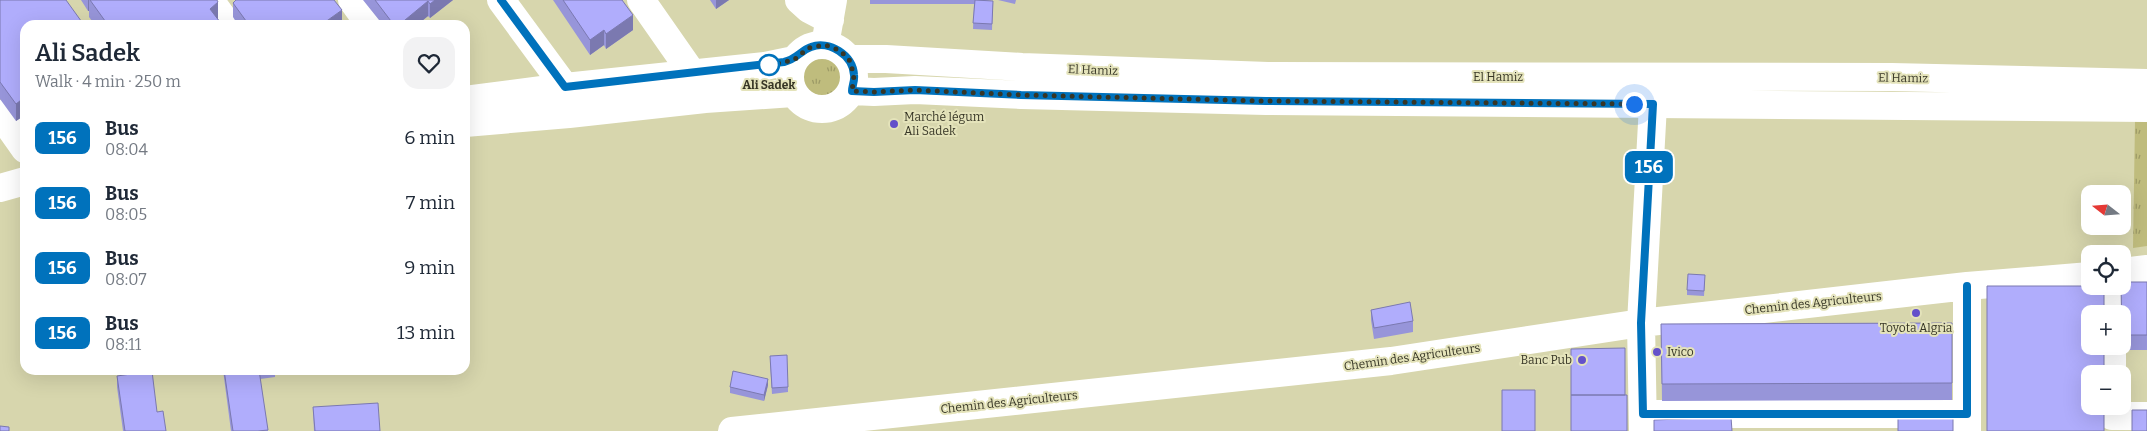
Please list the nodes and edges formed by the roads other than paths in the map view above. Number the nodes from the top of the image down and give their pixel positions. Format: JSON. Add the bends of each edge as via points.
{"nodes":[{"id":1,"x":210,"y":0,"type":"edge"},
{"id":2,"x":352,"y":0,"type":"edge"},
{"id":3,"x":501,"y":0,"type":"edge"},
{"id":4,"x":641,"y":0,"type":"edge"},
{"id":5,"x":799,"y":0,"type":"edge"},
{"id":6,"x":224,"y":20,"type":"edge"},
{"id":7,"x":366,"y":20,"type":"edge"},
{"id":8,"x":829,"y":22,"type":"edge"},
{"id":9,"x":849,"y":59,"type":"junction"},
{"id":10,"x":794,"y":60,"type":"junction"},
{"id":11,"x":692,"y":73,"type":"junction"},
{"id":12,"x":2147,"y":83,"type":"edge"},
{"id":13,"x":565,"y":87,"type":"junction"},
{"id":14,"x":852,"y":91,"type":"junction"},
{"id":15,"x":793,"y":93,"type":"junction"},
{"id":16,"x":470,"y":99,"type":"edge"},
{"id":17,"x":1653,"y":104,"type":"junction"},
{"id":18,"x":2147,"y":108,"type":"edge"},
{"id":19,"x":0,"y":114,"type":"edge"},
{"id":20,"x":470,"y":123,"type":"edge"},
{"id":21,"x":20,"y":143,"type":"edge"},
{"id":22,"x":20,"y":182,"type":"edge"},
{"id":23,"x":0,"y":188,"type":"edge"},
{"id":24,"x":20,"y":202,"type":"edge"},
{"id":25,"x":0,"y":207,"type":"edge"},
{"id":26,"x":2147,"y":269,"type":"edge"},
{"id":27,"x":2131,"y":271,"type":"edge"},
{"id":28,"x":2081,"y":277,"type":"edge"},
{"id":29,"x":1967,"y":286,"type":"junction"},
{"id":30,"x":1641,"y":323,"type":"junction"},
{"id":31,"x":2147,"y":416,"type":"edge"},
{"id":32,"x":2112,"y":418,"type":"edge"},
{"id":33,"x":1643,"y":422,"type":"edge"},
{"id":34,"x":1967,"y":423,"type":"edge"},
{"id":35,"x":732,"y":431,"type":"edge"}],
"edges":[{"from":1,"to":6,"type":"main road"},
{"from":2,"to":7,"type":"main road"},
{"from":3,"to":13,"type":"main road"},
{"from":4,"to":11,"type":"main road"},
{"from":5,"to":8,"type":"main road"},
{"from":8,"to":9,"type":"main road","via":[[839,50]]},
{"from":8,"to":10,"type":"main road"},
{"from":9,"to":12,"type":"main road","name":"El Hamiz","via":[[1268,76],[1892,77]]},
{"from":9,"to":14,"type":"main road","via":[[854,75]]},
{"from":10,"to":11,"type":"main road"},
{"from":10,"to":15,"type":"main road","via":[[790,78]]},
{"from":11,"to":13,"type":"main road"},
{"from":13,"to":16,"type":"main road"},
{"from":14,"to":15,"type":"main road","via":[[835,107],[824,110],[812,109]]},
{"from":14,"to":17,"type":"main road","name":"El Hamiz","via":[[915,90],[1266,101]]},
{"from":15,"to":20,"type":"main road"},
{"from":17,"to":18,"type":"main road","name":"El Hamiz"},
{"from":17,"to":30,"type":"main road"},
{"from":19,"to":21,"type":"main road"},
{"from":22,"to":23,"type":"main road"},
{"from":24,"to":25,"type":"main road"},
{"from":26,"to":27,"type":"main road"},
{"from":28,"to":29,"type":"main road","name":"Chemin des Agriculteurs"},
{"from":29,"to":30,"type":"main road","name":"Chemin des Agriculteurs"},
{"from":29,"to":34,"type":"main road"},
{"from":30,"to":33,"type":"main road"},
{"from":30,"to":35,"type":"main road","name":"Chemin des Agriculteurs","via":[[1391,361]]},
{"from":31,"to":32,"type":"main road"},
{"from":33,"to":34,"type":"main road"}]}
